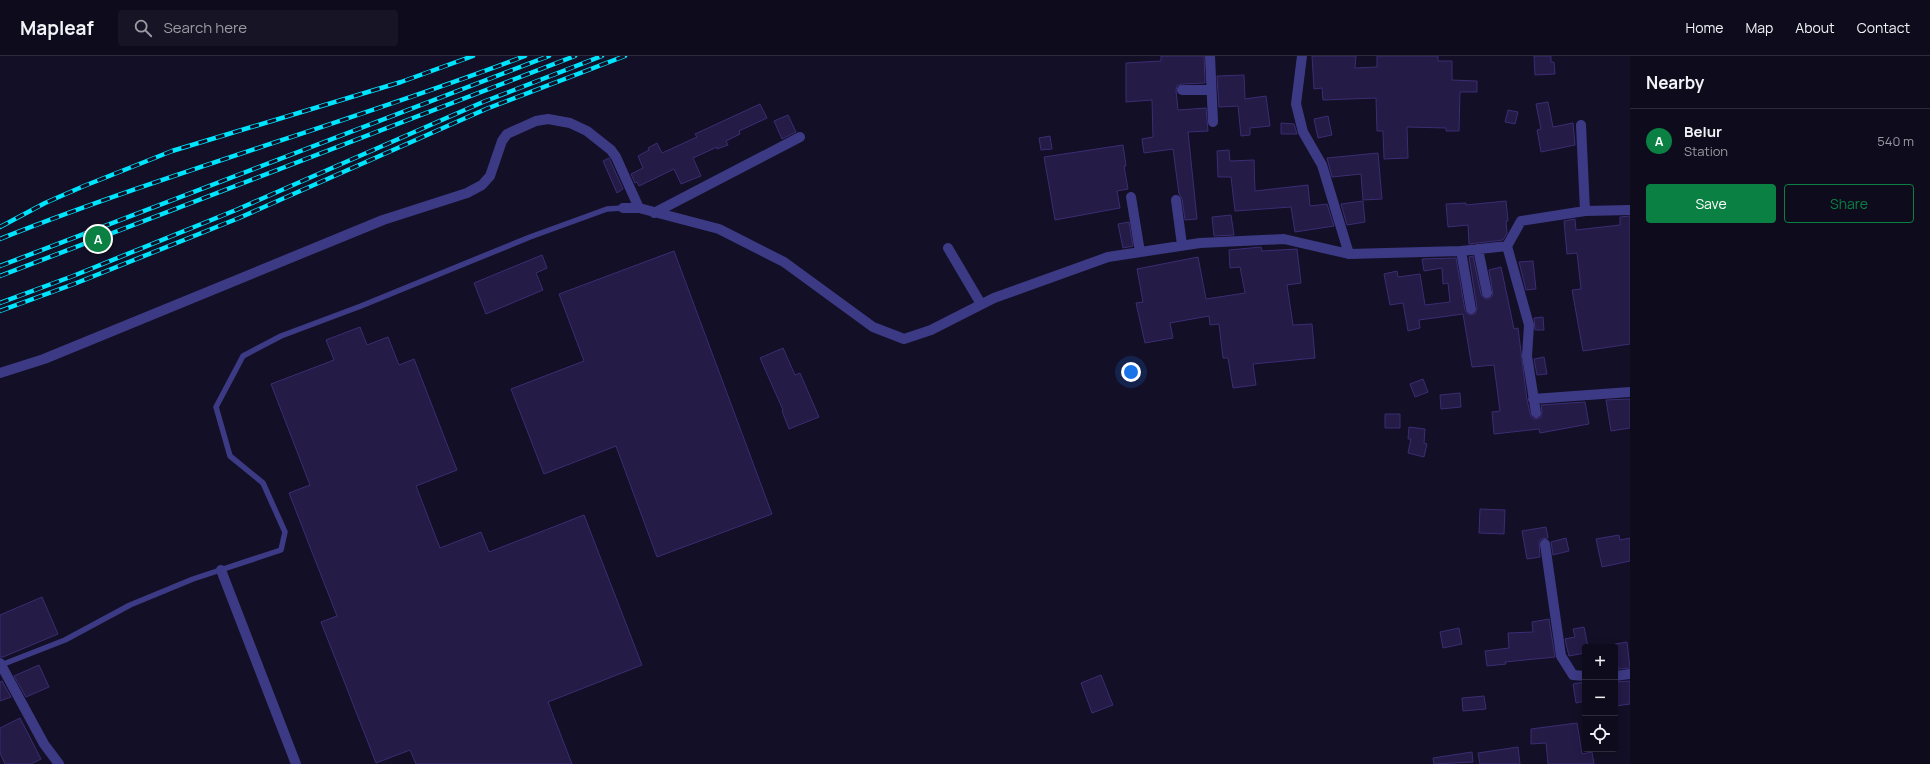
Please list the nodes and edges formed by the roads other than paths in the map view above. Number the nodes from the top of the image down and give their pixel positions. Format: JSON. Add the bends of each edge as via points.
{"nodes":[{"id":1,"x":1210,"y":56,"type":"edge"},
{"id":2,"x":1302,"y":56,"type":"edge"},
{"id":3,"x":1182,"y":90,"type":"dead end"},
{"id":4,"x":1211,"y":90,"type":"junction"},
{"id":5,"x":1213,"y":122,"type":"dead end"},
{"id":6,"x":1581,"y":125,"type":"dead end"},
{"id":7,"x":800,"y":137,"type":"dead end"},
{"id":8,"x":1131,"y":196,"type":"dead end"},
{"id":9,"x":1176,"y":200,"type":"dead end"},
{"id":10,"x":623,"y":208,"type":"joint"},
{"id":11,"x":639,"y":208,"type":"junction"},
{"id":12,"x":1630,"y":210,"type":"edge"},
{"id":13,"x":1585,"y":211,"type":"junction"},
{"id":14,"x":654,"y":213,"type":"junction"},
{"id":15,"x":1182,"y":245,"type":"junction"},
{"id":16,"x":1507,"y":246,"type":"junction"},
{"id":17,"x":948,"y":248,"type":"dead end"},
{"id":18,"x":1478,"y":249,"type":"junction"},
{"id":19,"x":1461,"y":251,"type":"junction"},
{"id":20,"x":1140,"y":252,"type":"junction"},
{"id":21,"x":1349,"y":254,"type":"junction"},
{"id":22,"x":1487,"y":293,"type":"dead end"},
{"id":23,"x":981,"y":304,"type":"junction"},
{"id":24,"x":1471,"y":309,"type":"dead end"},
{"id":25,"x":0,"y":373,"type":"edge"},
{"id":26,"x":1630,"y":392,"type":"edge"},
{"id":27,"x":1533,"y":399,"type":"junction"},
{"id":28,"x":1536,"y":412,"type":"dead end"},
{"id":29,"x":1545,"y":544,"type":"dead end"},
{"id":30,"x":221,"y":570,"type":"junction"},
{"id":31,"x":1,"y":664,"type":"edge"},
{"id":32,"x":1630,"y":674,"type":"edge"},
{"id":33,"x":1582,"y":676,"type":"edge"},
{"id":34,"x":1618,"y":676,"type":"edge"},
{"id":35,"x":58,"y":764,"type":"edge"},
{"id":36,"x":296,"y":764,"type":"edge"}],
"edges":[{"from":1,"to":4,"type":"street"},
{"from":2,"to":21,"type":"street","via":[[1296,104],[1303,132],[1322,165]]},
{"from":3,"to":4,"type":"street"},
{"from":4,"to":5,"type":"street"},
{"from":6,"to":13,"type":"street"},
{"from":7,"to":14,"type":"street"},
{"from":8,"to":20,"type":"street"},
{"from":9,"to":15,"type":"street"},
{"from":10,"to":11,"type":"street"},
{"from":10,"to":30,"type":"lane","via":[[607,209],[530,237],[362,306],[281,336],[243,356],[216,407],[230,456],[263,483],[285,532],[281,550]]},
{"from":11,"to":14,"type":"street"},
{"from":11,"to":25,"type":"street","via":[[611,150],[587,131],[570,122],[548,119],[536,121],[507,134],[490,176],[482,185],[467,193],[383,220],[44,359]]},
{"from":12,"to":13,"type":"street"},
{"from":13,"to":16,"type":"street","via":[[1521,221]]},
{"from":14,"to":23,"type":"street","via":[[719,229],[739,239],[784,262],[873,327],[904,339],[931,330]]},
{"from":15,"to":20,"type":"street"},
{"from":15,"to":21,"type":"street","via":[[1284,239]]},
{"from":16,"to":18,"type":"street"},
{"from":16,"to":27,"type":"street","via":[[1529,325],[1526,356]]},
{"from":17,"to":23,"type":"street"},
{"from":18,"to":19,"type":"street"},
{"from":18,"to":22,"type":"street"},
{"from":19,"to":21,"type":"street"},
{"from":19,"to":24,"type":"street"},
{"from":20,"to":23,"type":"street","via":[[1108,256]]},
{"from":26,"to":27,"type":"street"},
{"from":27,"to":28,"type":"street"},
{"from":29,"to":33,"type":"street","via":[[1561,656],[1573,675]]},
{"from":30,"to":31,"type":"lane","via":[[192,579],[130,605],[65,640]]},
{"from":30,"to":36,"type":"street"},
{"from":31,"to":35,"type":"street","via":[[44,744]]},
{"from":32,"to":34,"type":"street"}]}
